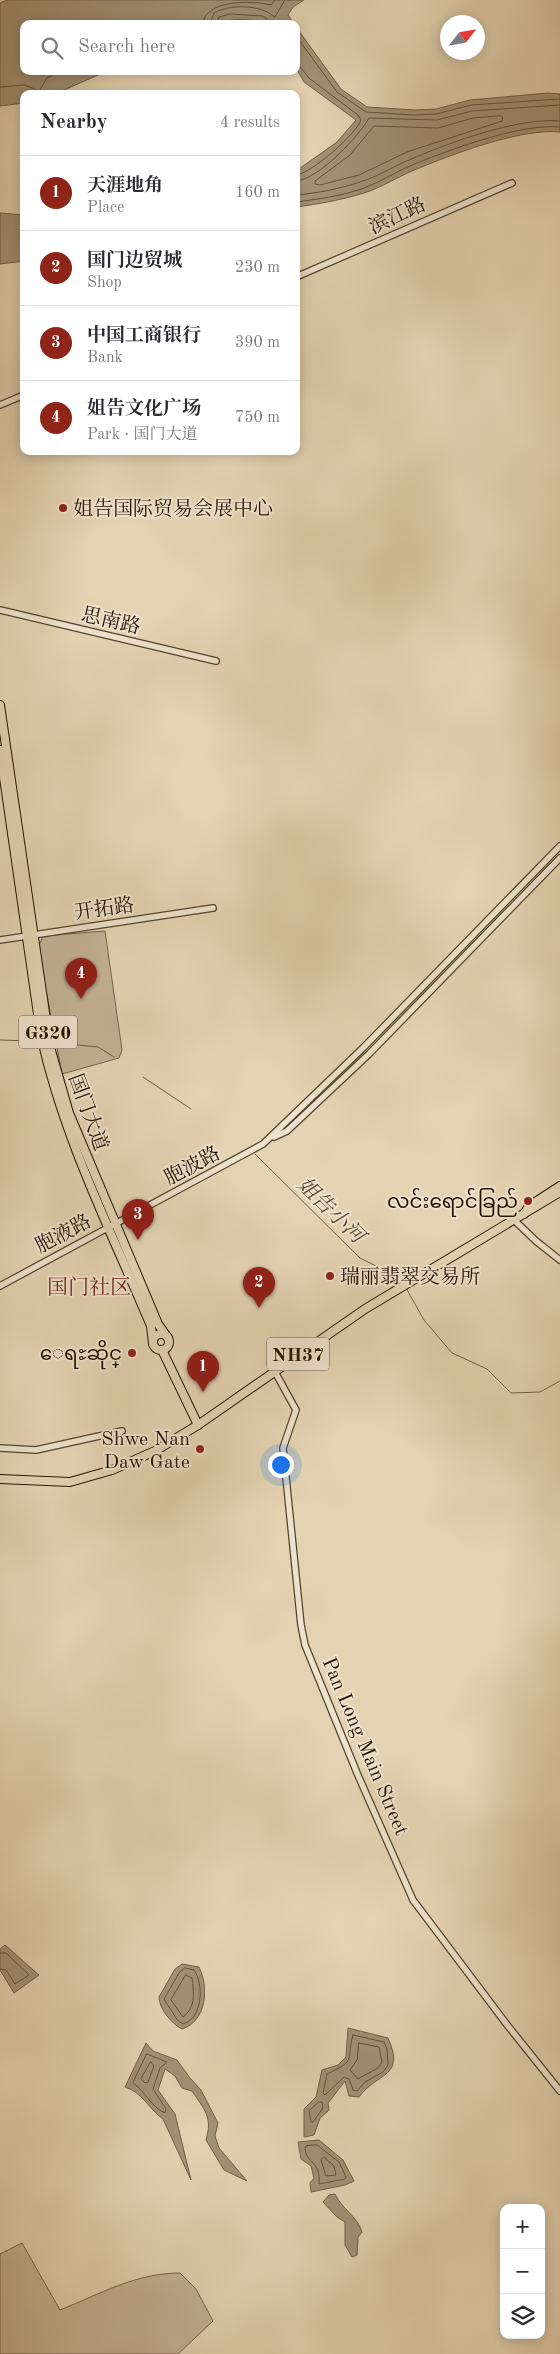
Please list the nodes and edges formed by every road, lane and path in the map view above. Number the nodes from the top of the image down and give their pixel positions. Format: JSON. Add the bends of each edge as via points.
{"nodes":[{"id":1,"x":512,"y":183,"type":"dead end"},
{"id":2,"x":300,"y":275,"type":"edge"},
{"id":3,"x":20,"y":397,"type":"edge"},
{"id":4,"x":0,"y":405,"type":"edge"},
{"id":5,"x":0,"y":610,"type":"edge"},
{"id":6,"x":216,"y":660,"type":"dead end"},
{"id":7,"x":0,"y":705,"type":"edge"},
{"id":8,"x":0,"y":750,"type":"edge"},
{"id":9,"x":560,"y":846,"type":"edge"},
{"id":10,"x":560,"y":858,"type":"edge"},
{"id":11,"x":507,"y":901,"type":"junction"},
{"id":12,"x":513,"y":907,"type":"junction"},
{"id":13,"x":214,"y":908,"type":"dead end"},
{"id":14,"x":31,"y":935,"type":"junction"},
{"id":15,"x":469,"y":939,"type":"junction"},
{"id":16,"x":0,"y":940,"type":"edge"},
{"id":17,"x":476,"y":945,"type":"junction"},
{"id":18,"x":270,"y":1139,"type":"junction"},
{"id":19,"x":560,"y":1186,"type":"edge"},
{"id":20,"x":560,"y":1192,"type":"edge"},
{"id":21,"x":524,"y":1214,"type":"junction"},
{"id":22,"x":514,"y":1220,"type":"junction"},
{"id":23,"x":113,"y":1225,"type":"junction"},
{"id":24,"x":560,"y":1260,"type":"edge"},
{"id":25,"x":0,"y":1286,"type":"edge"},
{"id":26,"x":168,"y":1338,"type":"junction"},
{"id":27,"x":153,"y":1344,"type":"junction"},
{"id":28,"x":162,"y":1350,"type":"junction"},
{"id":29,"x":274,"y":1370,"type":"junction"},
{"id":30,"x":198,"y":1425,"type":"junction"},
{"id":31,"x":122,"y":1431,"type":"dead end"},
{"id":32,"x":0,"y":1448,"type":"edge"},
{"id":33,"x":0,"y":1479,"type":"edge"},
{"id":34,"x":560,"y":2090,"type":"edge"}],
"edges":[{"from":1,"to":2,"type":"street","name":"滨江路"},
{"from":3,"to":4,"type":"street"},
{"from":5,"to":6,"type":"street","name":"思南路"},
{"from":7,"to":14,"type":"highway","name":"国门大道","number":"G320"},
{"from":8,"to":14,"type":"highway","name":"国门大道","number":"G320"},
{"from":9,"to":11,"type":"street"},
{"from":10,"to":12,"type":"street"},
{"from":11,"to":12,"type":"street"},
{"from":11,"to":15,"type":"street"},
{"from":12,"to":17,"type":"street"},
{"from":13,"to":14,"type":"street","name":"开拓路"},
{"from":14,"to":16,"type":"street","name":"开拓路"},
{"from":14,"to":23,"type":"highway","name":"国门大道","number":"G320","via":[[58,1079]]},
{"from":15,"to":17,"type":"street"},
{"from":15,"to":18,"type":"street"},
{"from":17,"to":18,"type":"street","via":[[336,1086],[287,1131]]},
{"from":18,"to":23,"type":"street","name":"胞波路"},
{"from":19,"to":21,"type":"highway","number":"NH37","via":[[529,1206]]},
{"from":20,"to":21,"type":"highway","number":"NH37"},
{"from":21,"to":22,"type":"highway","number":"NH37"},
{"from":22,"to":24,"type":"street"},
{"from":22,"to":29,"type":"highway","number":"NH37","via":[[403,1284]]},
{"from":23,"to":25,"type":"street","name":"胞液路"},
{"from":23,"to":26,"type":"highway","name":"国门大道","number":"G320","via":[[158,1324]]},
{"from":23,"to":27,"type":"highway","name":"国门大道","number":"G320","via":[[151,1326]]},
{"from":26,"to":27,"type":"highway","via":[[164,1334],[156,1334]]},
{"from":26,"to":28,"type":"highway","via":[[168,1346]]},
{"from":27,"to":28,"type":"highway"},
{"from":28,"to":30,"type":"highway"},
{"from":29,"to":30,"type":"highway","number":"NH37"},
{"from":29,"to":34,"type":"street","name":"Pan Long Main Street","via":[[296,1410],[283,1448],[305,1645],[413,1900]]},
{"from":30,"to":33,"type":"highway","number":"NH37","via":[[112,1470],[70,1482]]},
{"from":31,"to":32,"type":"street","via":[[36,1450]]}]}
